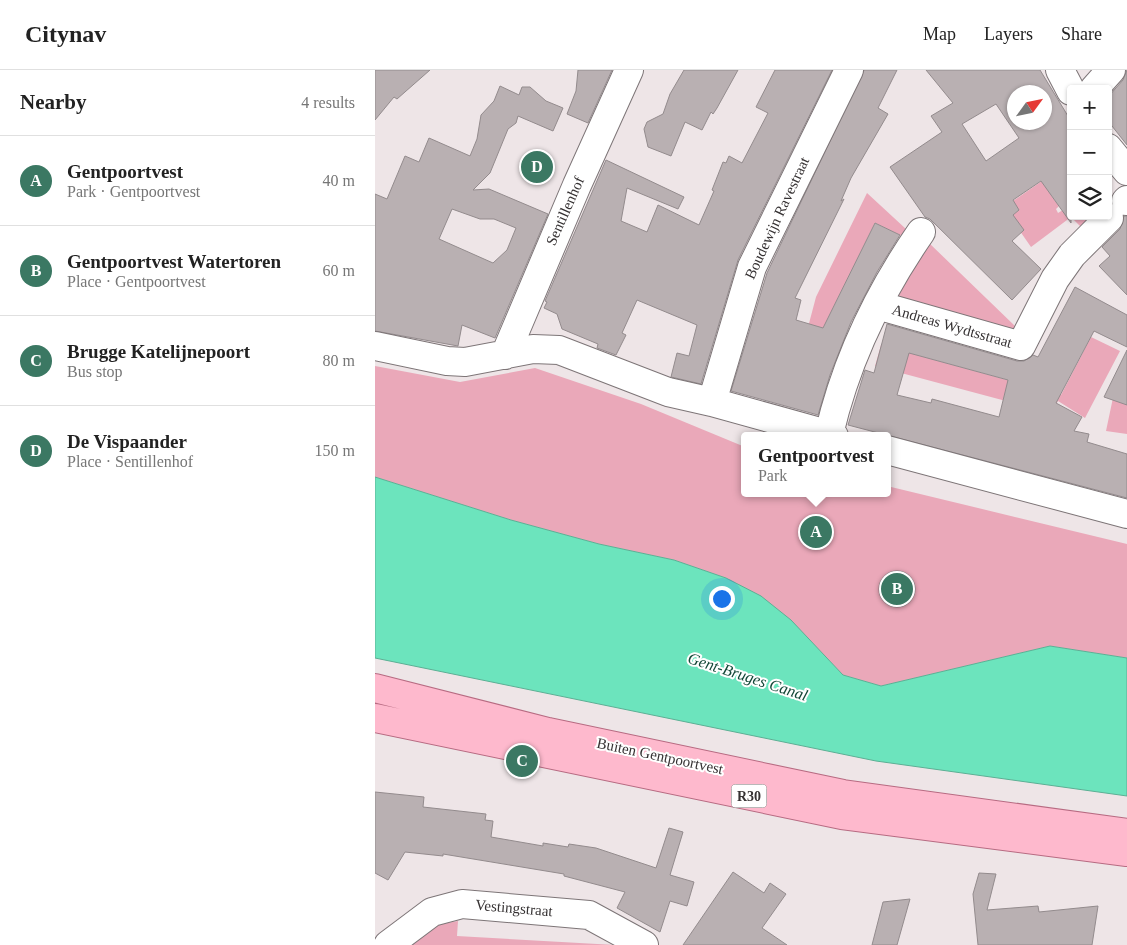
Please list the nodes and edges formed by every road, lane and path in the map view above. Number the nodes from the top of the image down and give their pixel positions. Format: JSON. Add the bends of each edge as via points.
{"nodes":[{"id":1,"x":629,"y":70,"type":"edge"},
{"id":2,"x":849,"y":70,"type":"edge"},
{"id":3,"x":1060,"y":70,"type":"edge"},
{"id":4,"x":1111,"y":70,"type":"edge"},
{"id":5,"x":1068,"y":85,"type":"edge"},
{"id":6,"x":1098,"y":85,"type":"edge"},
{"id":7,"x":1112,"y":153,"type":"edge"},
{"id":8,"x":1127,"y":171,"type":"edge"},
{"id":9,"x":1121,"y":206,"type":"edge"},
{"id":10,"x":921,"y":232,"type":"dead end"},
{"id":11,"x":877,"y":305,"type":"junction"},
{"id":12,"x":375,"y":346,"type":"edge"},
{"id":13,"x":505,"y":355,"type":"junction"},
{"id":14,"x":713,"y":402,"type":"junction"},
{"id":15,"x":820,"y":432,"type":"edge"},
{"id":16,"x":832,"y":432,"type":"edge"},
{"id":17,"x":891,"y":451,"type":"edge"},
{"id":18,"x":1127,"y":514,"type":"edge"},
{"id":19,"x":375,"y":688,"type":"edge"},
{"id":20,"x":375,"y":718,"type":"edge"},
{"id":21,"x":1127,"y":833,"type":"edge"},
{"id":22,"x":1127,"y":852,"type":"edge"},
{"id":23,"x":388,"y":945,"type":"edge"},
{"id":24,"x":644,"y":945,"type":"edge"}],
"edges":[{"from":1,"to":13,"type":"street","name":"Sentillenhof"},
{"from":2,"to":14,"type":"street","name":"Boudewijn Ravestraat","via":[[752,267]]},
{"from":3,"to":5,"type":"street"},
{"from":4,"to":6,"type":"street"},
{"from":7,"to":8,"type":"street"},
{"from":9,"to":11,"type":"street","name":"Andreas Wydtsstraat","via":[[1072,255],[1055,279],[1021,346]]},
{"from":10,"to":11,"type":"street","via":[[893,272]]},
{"from":11,"to":16,"type":"street","via":[[847,369]]},
{"from":12,"to":13,"type":"street","via":[[447,361],[465,362]]},
{"from":13,"to":14,"type":"street","via":[[533,349],[559,350],[668,392]]},
{"from":14,"to":15,"type":"street"},
{"from":17,"to":18,"type":"street"},
{"from":19,"to":21,"type":"main road","name":"Buiten Gentpoortvest","number":"R30","via":[[548,732],[843,794]]},
{"from":20,"to":22,"type":"main road","name":"Buiten Gentpoortvest","number":"R30","via":[[842,815]]},
{"from":23,"to":24,"type":"street","name":"Vestingstraat","via":[[432,912],[462,904],[589,915]]}]}
